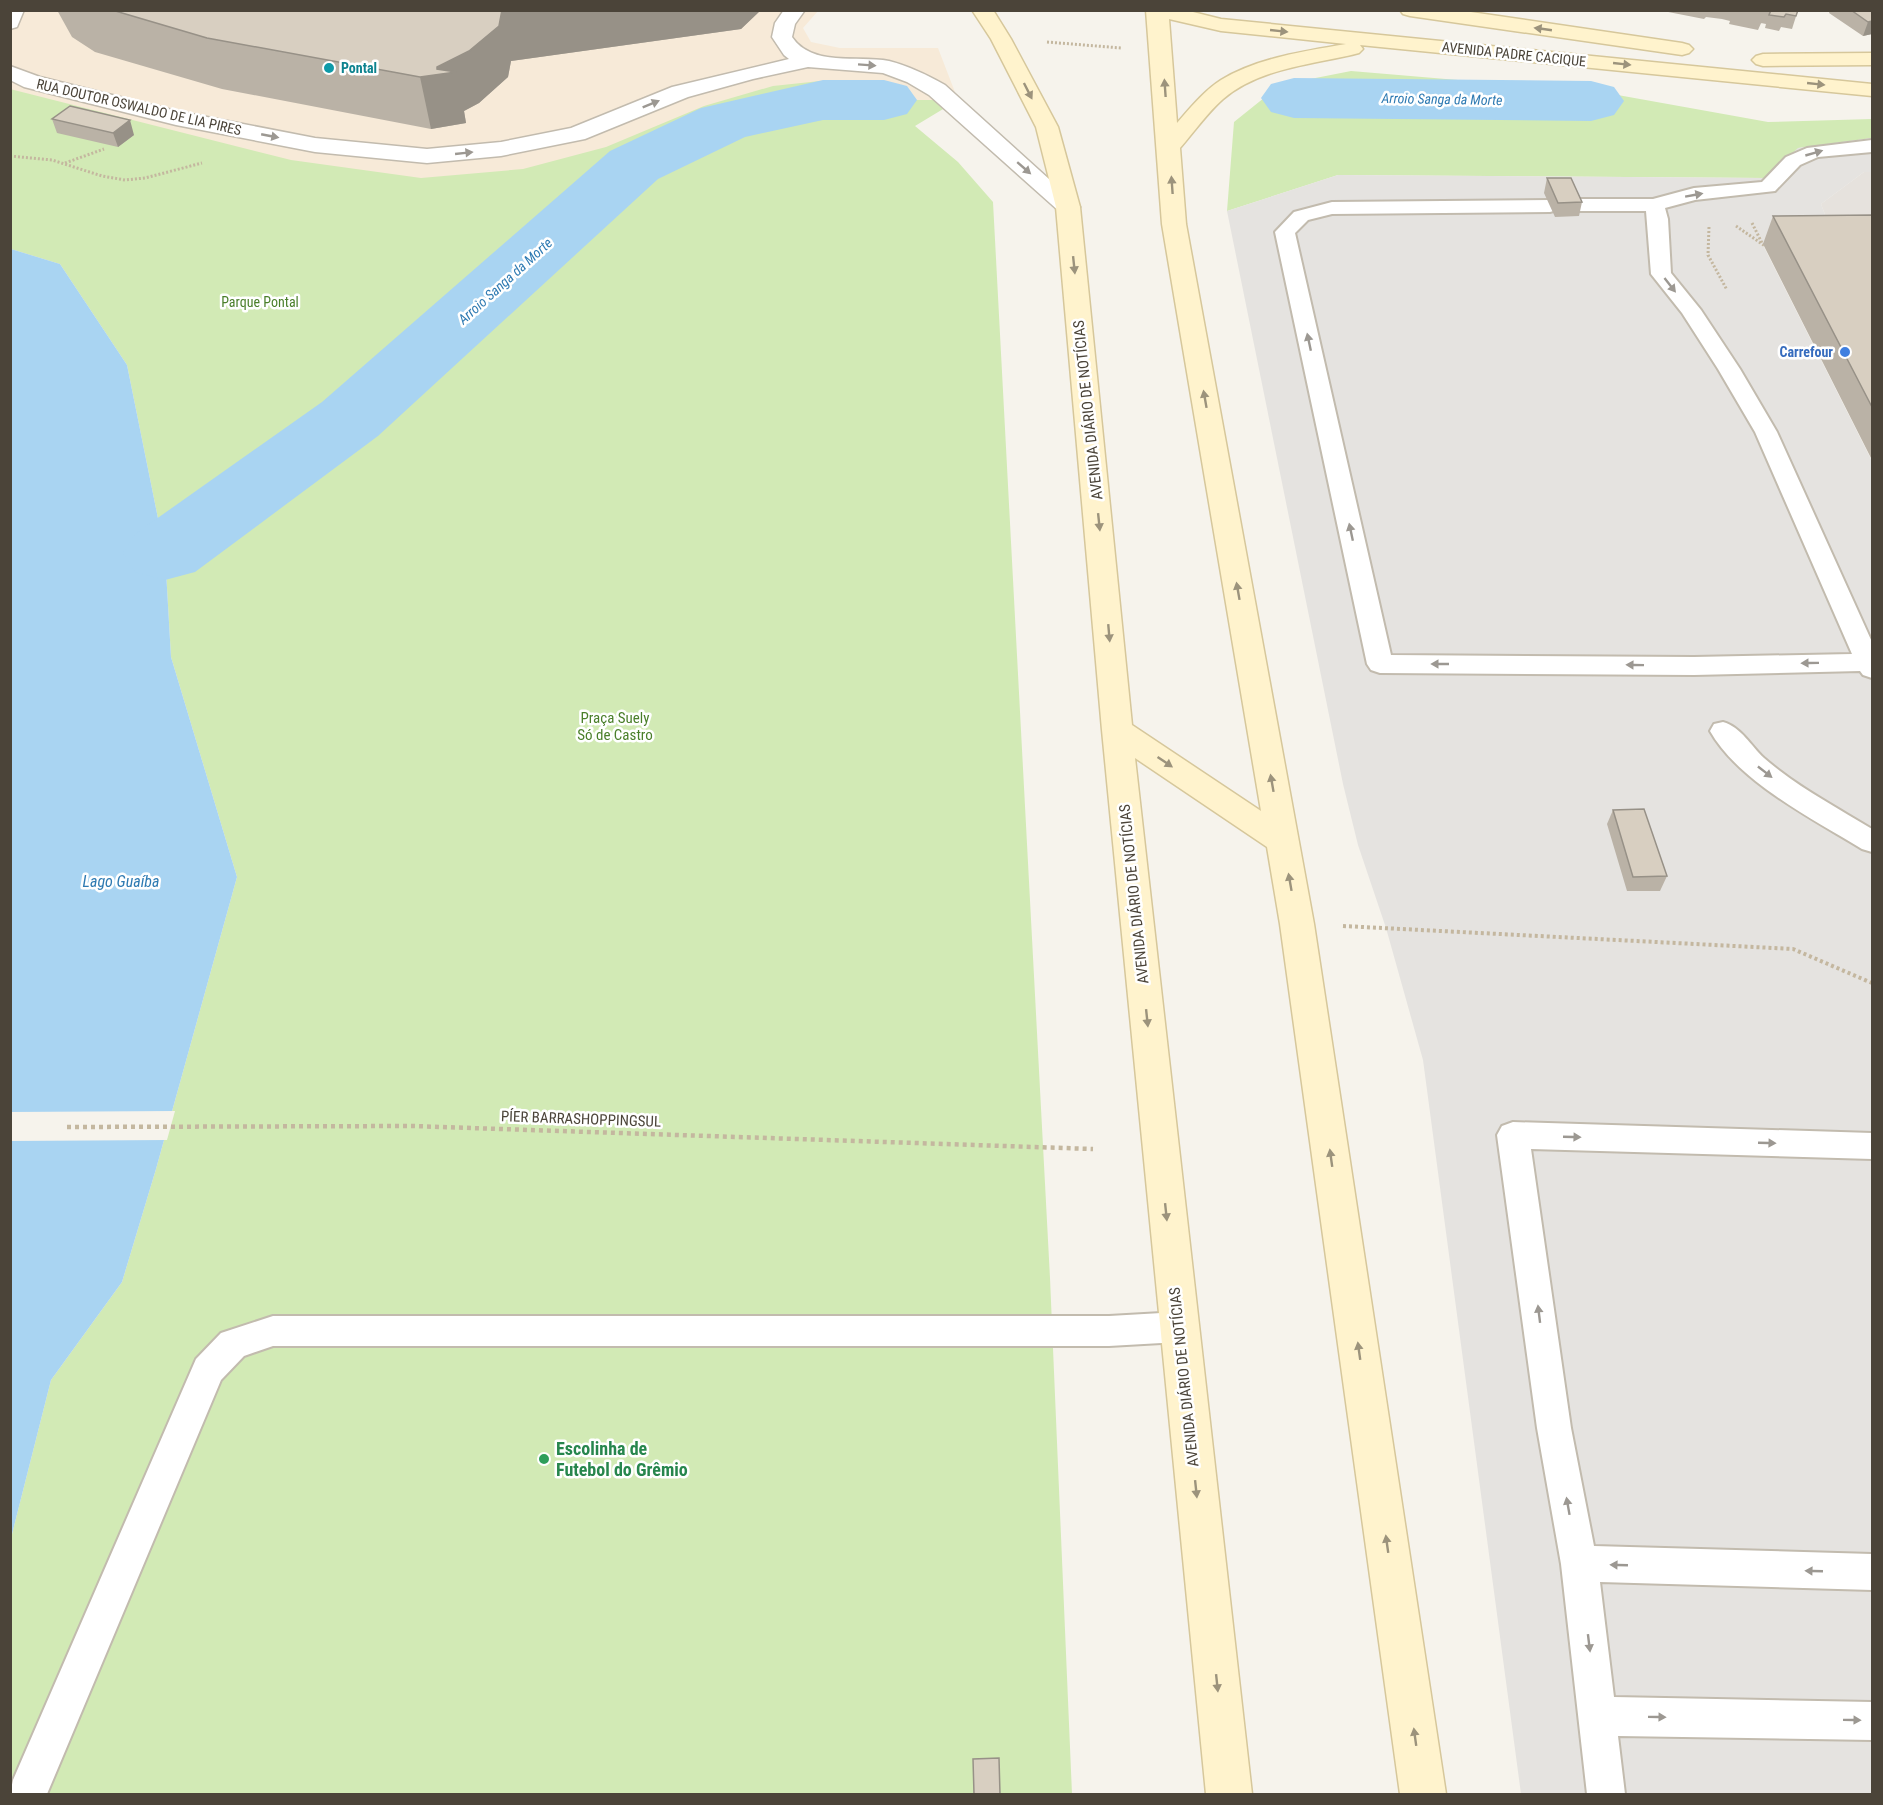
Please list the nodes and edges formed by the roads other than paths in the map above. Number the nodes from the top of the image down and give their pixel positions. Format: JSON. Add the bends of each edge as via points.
{"nodes":[{"id":1,"x":14,"y":10,"type":"edge"},
{"id":2,"x":795,"y":10,"type":"edge"},
{"id":3,"x":982,"y":10,"type":"edge"},
{"id":4,"x":1410,"y":10,"type":"edge"},
{"id":5,"x":1158,"y":11,"type":"edge"},
{"id":6,"x":1441,"y":12,"type":"edge"},
{"id":7,"x":10,"y":23,"type":"edge"},
{"id":8,"x":1397,"y":42,"type":"junction"},
{"id":9,"x":1705,"y":52,"type":"dead end"},
{"id":10,"x":1739,"y":57,"type":"dead end"},
{"id":11,"x":1872,"y":59,"type":"edge"},
{"id":12,"x":808,"y":61,"type":"junction"},
{"id":13,"x":10,"y":72,"type":"edge"},
{"id":14,"x":1872,"y":90,"type":"edge"},
{"id":15,"x":1170,"y":146,"type":"junction"},
{"id":16,"x":1872,"y":146,"type":"edge"},
{"id":17,"x":1574,"y":205,"type":"edge"},
{"id":18,"x":1654,"y":205,"type":"junction"},
{"id":19,"x":1550,"y":206,"type":"dead end"},
{"id":20,"x":1068,"y":207,"type":"junction"},
{"id":21,"x":1870,"y":665,"type":"edge"},
{"id":22,"x":1117,"y":730,"type":"junction"},
{"id":23,"x":1723,"y":731,"type":"dead end"},
{"id":24,"x":1282,"y":841,"type":"junction"},
{"id":25,"x":1872,"y":842,"type":"edge"},
{"id":26,"x":1872,"y":1146,"type":"edge"},
{"id":27,"x":1179,"y":1327,"type":"junction"},
{"id":28,"x":1579,"y":1564,"type":"junction"},
{"id":29,"x":1872,"y":1572,"type":"edge"},
{"id":30,"x":1598,"y":1716,"type":"junction"},
{"id":31,"x":1872,"y":1721,"type":"edge"},
{"id":32,"x":27,"y":1794,"type":"edge"},
{"id":33,"x":1229,"y":1794,"type":"edge"},
{"id":34,"x":1423,"y":1794,"type":"edge"},
{"id":35,"x":1606,"y":1794,"type":"edge"}],
"edges":[{"from":1,"to":7,"type":"street"},
{"from":2,"to":12,"type":"street","via":[[785,22],[782,37],[791,51]]},
{"from":3,"to":20,"type":"main road","name":"AVENIDA DIÁRIO DE NOTÍCIAS","one_way":true,"via":[[1047,127]]},
{"from":4,"to":6,"type":"main road","name":"AVENIDA PADRE CACIQUE"},
{"from":5,"to":8,"type":"main road","name":"AVENIDA PADRE CACIQUE","one_way":true,"via":[[1221,25]]},
{"from":15,"to":5,"type":"main road","one_way":true},
{"from":9,"to":6,"type":"main road","name":"AVENIDA PADRE CACIQUE","one_way":true},
{"from":8,"to":14,"type":"main road","name":"AVENIDA PADRE CACIQUE","one_way":true},
{"from":8,"to":15,"type":"main road","via":[[1311,56],[1256,72],[1217,93]]},
{"from":10,"to":11,"type":"main road"},
{"from":13,"to":12,"type":"street","name":"RUA DOUTOR OSWALDO DE LIA PIRES","one_way":true,"via":[[32,82],[176,118],[315,145],[427,156],[501,149],[577,134],[680,92]]},
{"from":12,"to":20,"type":"street","name":"RUA DOUTOR OSWALDO DE LIA PIRES","one_way":true,"via":[[886,67],[915,77],[937,90]]},
{"from":24,"to":15,"type":"main road","one_way":true,"via":[[1174,224]]},
{"from":18,"to":16,"type":"lane","one_way":true,"via":[[1694,194],[1768,187],[1793,161],[1814,152]]},
{"from":17,"to":18,"type":"lane"},
{"from":18,"to":21,"type":"lane","one_way":true,"via":[[1661,274],[1690,310],[1766,432]]},
{"from":21,"to":19,"type":"lane","one_way":true,"via":[[1380,664],[1285,232],[1301,216],[1332,208]]},
{"from":20,"to":22,"type":"main road","name":"AVENIDA DIÁRIO DE NOTÍCIAS","one_way":true},
{"from":22,"to":24,"type":"main road","one_way":true},
{"from":22,"to":27,"type":"main road","name":"AVENIDA DIÁRIO DE NOTÍCIAS","one_way":true},
{"from":23,"to":25,"type":"lane","one_way":true,"via":[[1784,788]]},
{"from":34,"to":24,"type":"main road","one_way":true},
{"from":28,"to":26,"type":"lane","one_way":true,"via":[[1554,1428],[1513,1135]]},
{"from":27,"to":32,"type":"lane","via":[[1097,1331],[273,1331],[233,1344],[207,1370]]},
{"from":27,"to":33,"type":"main road","name":"AVENIDA DIÁRIO DE NOTÍCIAS","one_way":true},
{"from":29,"to":28,"type":"lane","one_way":true},
{"from":28,"to":30,"type":"lane","one_way":true},
{"from":30,"to":31,"type":"lane","one_way":true},
{"from":30,"to":35,"type":"lane"}]}
